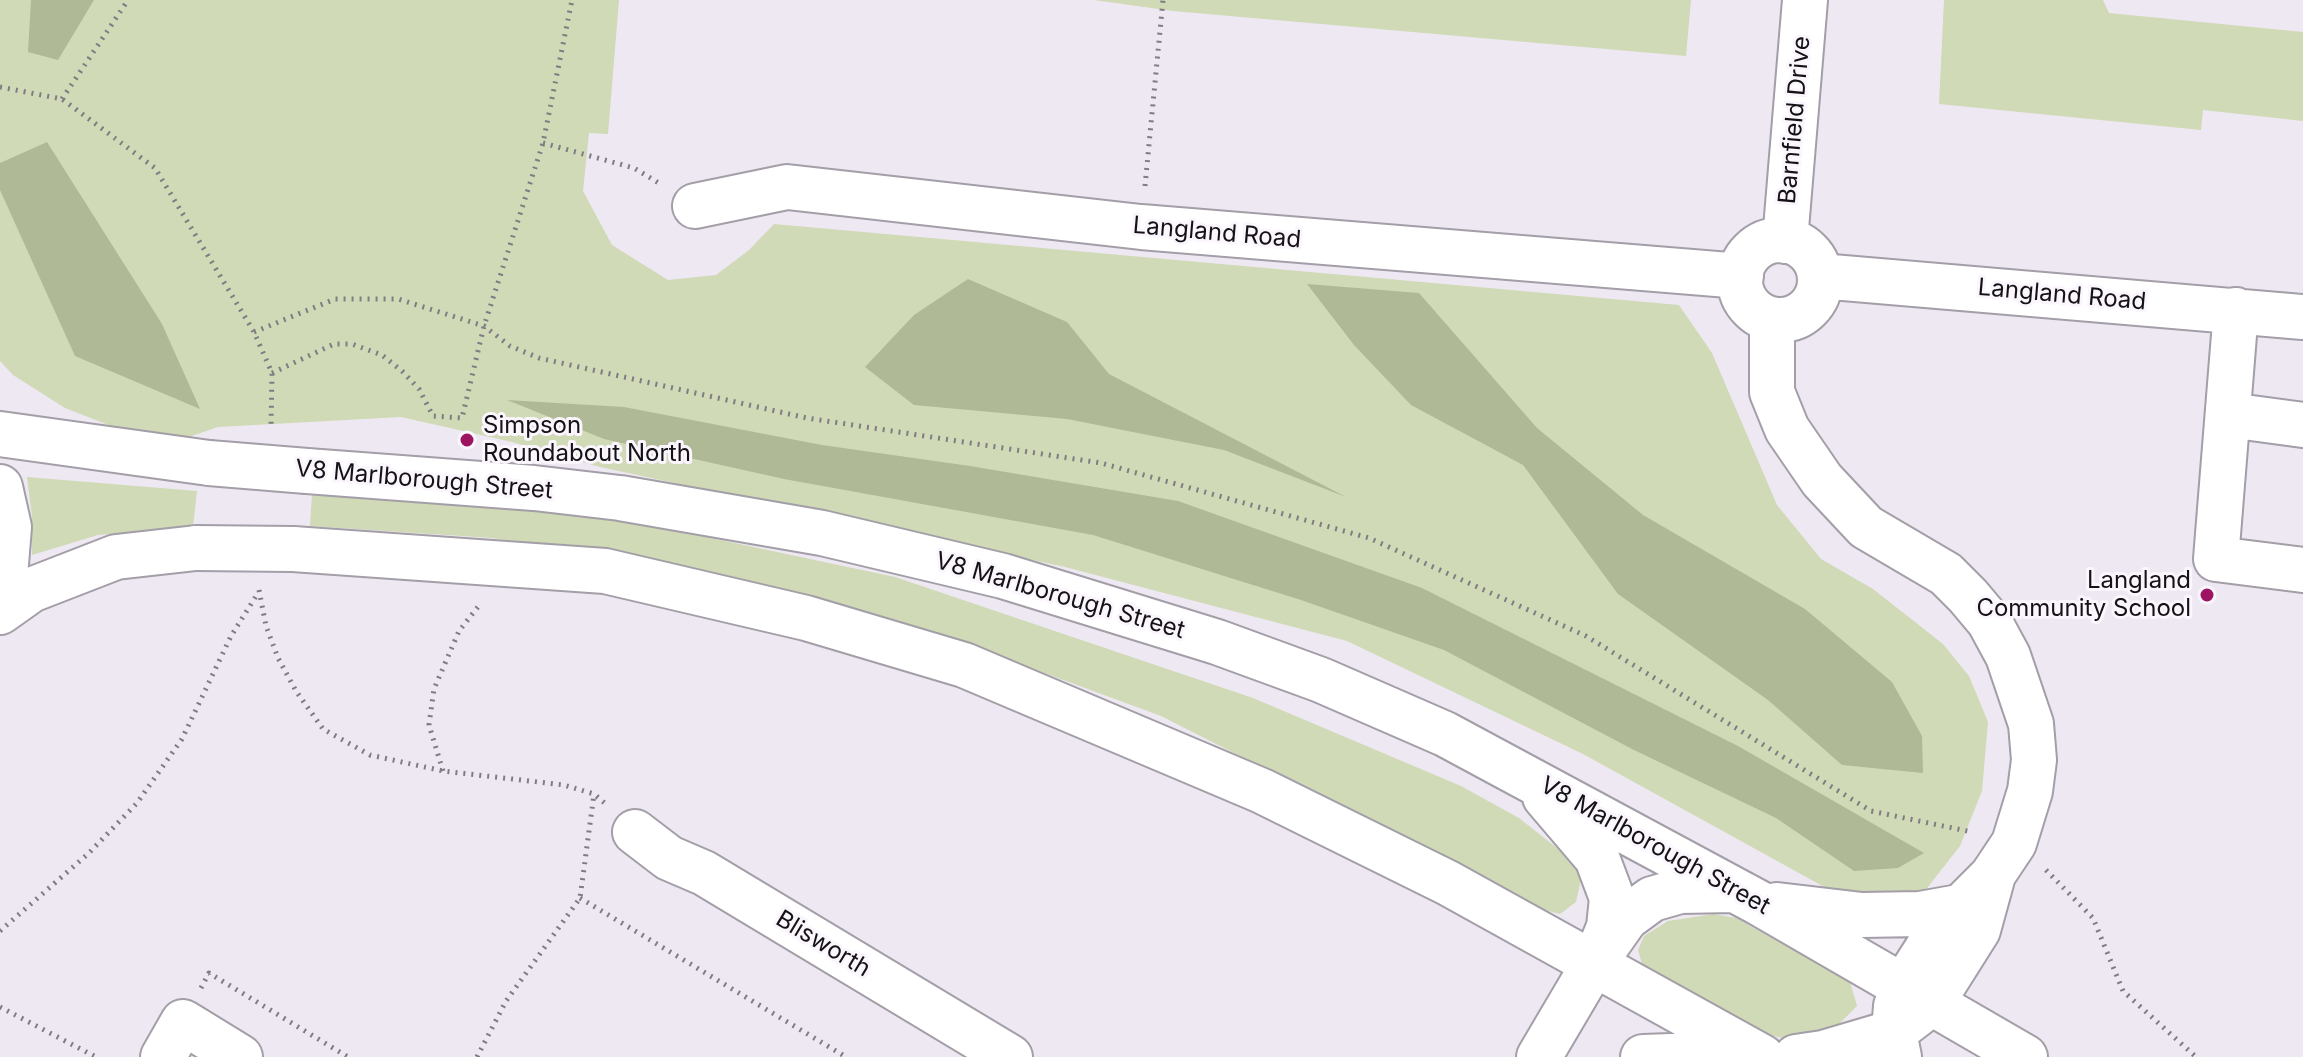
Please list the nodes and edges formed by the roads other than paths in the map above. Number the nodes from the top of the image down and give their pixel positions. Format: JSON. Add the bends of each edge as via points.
{"nodes":[{"id":1,"x":1805,"y":0,"type":"edge"},
{"id":2,"x":695,"y":206,"type":"road end"},
{"id":3,"x":1785,"y":241,"type":"junction"},
{"id":4,"x":1741,"y":276,"type":"junction"},
{"id":5,"x":1820,"y":276,"type":"junction"},
{"id":6,"x":2236,"y":310,"type":"junction"},
{"id":7,"x":2303,"y":317,"type":"edge"},
{"id":8,"x":1772,"y":319,"type":"junction"},
{"id":9,"x":2229,"y":415,"type":"junction"},
{"id":10,"x":2303,"y":425,"type":"edge"},
{"id":11,"x":0,"y":434,"type":"edge"},
{"id":12,"x":0,"y":487,"type":"edge"},
{"id":13,"x":2303,"y":570,"type":"edge"},
{"id":14,"x":0,"y":584,"type":"edge"},
{"id":15,"x":0,"y":612,"type":"edge"},
{"id":16,"x":1526,"y":776,"type":"junction"},
{"id":17,"x":635,"y":832,"type":"road end"},
{"id":18,"x":2003,"y":860,"type":"junction"},
{"id":19,"x":1747,"y":897,"type":"junction"},
{"id":20,"x":1959,"y":907,"type":"junction"},
{"id":21,"x":1595,"y":962,"type":"junction"},
{"id":22,"x":1918,"y":994,"type":"junction"},
{"id":23,"x":173,"y":1040,"type":"edge"},
{"id":24,"x":1897,"y":1044,"type":"edge"},
{"id":25,"x":1771,"y":1056,"type":"edge"},
{"id":26,"x":240,"y":1057,"type":"edge"},
{"id":27,"x":1010,"y":1057,"type":"edge"},
{"id":28,"x":1539,"y":1057,"type":"edge"},
{"id":29,"x":1643,"y":1057,"type":"edge"},
{"id":30,"x":2025,"y":1057,"type":"edge"}],
"edges":[{"from":1,"to":3,"type":"street","name":"Barnfield Drive"},
{"from":2,"to":4,"type":"street","name":"Langland Road","via":[[787,187],[1141,227]]},
{"from":3,"to":4,"type":"street","via":[[1772,241],[1751,254]]},
{"from":3,"to":5,"type":"street","via":[[1808,252]]},
{"from":4,"to":8,"type":"street","via":[[1752,308]]},
{"from":5,"to":6,"type":"street","name":"Langland Road"},
{"from":5,"to":8,"type":"street","via":[[1820,288],[1807,309],[1786,320]]},
{"from":6,"to":7,"type":"street","name":"Langland Road"},
{"from":6,"to":9,"type":"street"},
{"from":8,"to":18,"type":"street","via":[[1772,392],[1787,429],[1822,480],[1866,527],[1946,574],[1989,621],[2008,656],[2031,724],[2034,760],[2030,791]]},
{"from":9,"to":10,"type":"street"},
{"from":9,"to":13,"type":"street","via":[[2216,559]]},
{"from":11,"to":16,"type":"street","name":"V8 Marlborough Street","bridge":true,"via":[[209,463],[620,498],[822,533],[1101,604],[1321,680]]},
{"from":12,"to":14,"type":"street","via":[[9,527]]},
{"from":15,"to":21,"type":"street","bridge":true,"via":[[31,590],[116,557],[196,548],[293,549],[605,571],[806,618],[964,665],[1262,791]]},
{"from":16,"to":19,"type":"street","name":"V8 Marlborough Street"},
{"from":16,"to":21,"type":"street","via":[[1597,858],[1602,871],[1612,898],[1609,927]]},
{"from":17,"to":27,"type":"street","name":"Blisworth","via":[[669,858],[704,873]]},
{"from":18,"to":20,"type":"street"},
{"from":18,"to":22,"type":"street","via":[[1978,930]]},
{"from":19,"to":20,"type":"street","via":[[1862,915]]},
{"from":19,"to":21,"type":"street","via":[[1680,891],[1652,899],[1626,918]]},
{"from":19,"to":22,"type":"street","name":"V8 Marlborough Street"},
{"from":20,"to":22,"type":"street","via":[[1941,927]]},
{"from":21,"to":25,"type":"street"},
{"from":21,"to":28,"type":"street"},
{"from":22,"to":24,"type":"street"},
{"from":22,"to":30,"type":"street","name":"V8 Marlborough Street"},
{"from":23,"to":26,"type":"street"},
{"from":24,"to":25,"type":"street"},
{"from":25,"to":29,"type":"street"}]}
